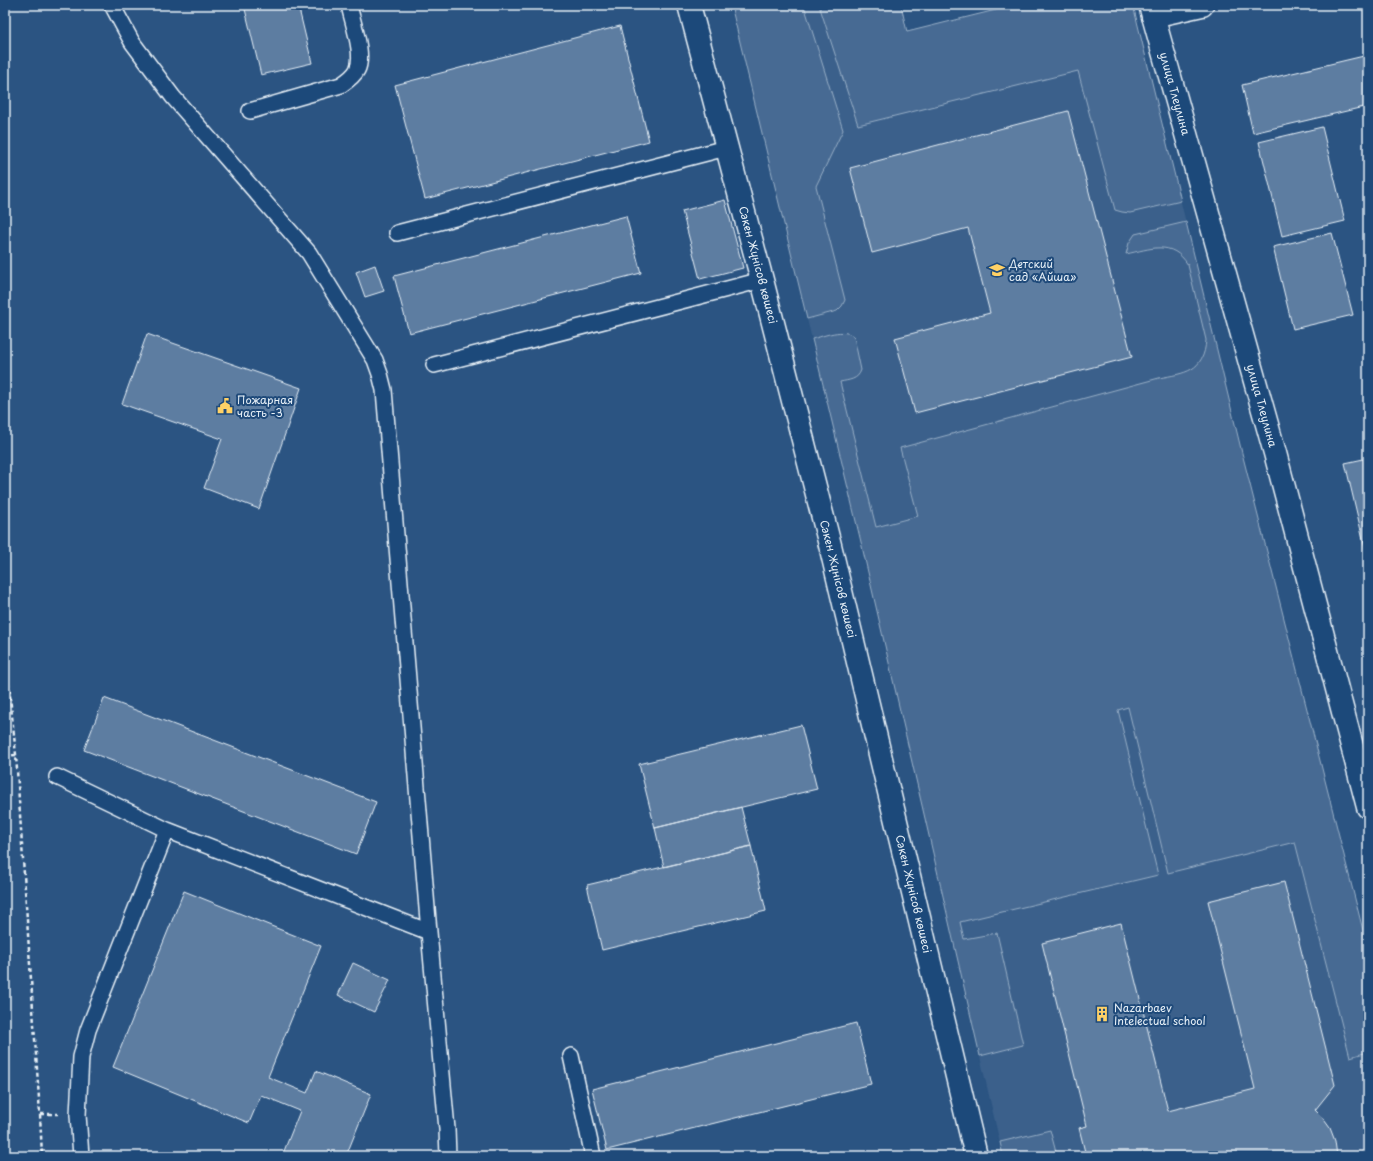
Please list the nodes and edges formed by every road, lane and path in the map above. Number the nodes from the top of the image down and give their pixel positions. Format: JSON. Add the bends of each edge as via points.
{"nodes":[{"id":1,"x":112,"y":5,"type":"edge"},
{"id":2,"x":349,"y":5,"type":"edge"},
{"id":3,"x":689,"y":5,"type":"edge"},
{"id":4,"x":1202,"y":5,"type":"edge"},
{"id":5,"x":1152,"y":10,"type":"edge"},
{"id":6,"x":250,"y":111,"type":"dead end"},
{"id":7,"x":726,"y":148,"type":"junction"},
{"id":8,"x":397,"y":233,"type":"dead end"},
{"id":9,"x":762,"y":280,"type":"junction"},
{"id":10,"x":434,"y":365,"type":"dead end"},
{"id":11,"x":5,"y":648,"type":"edge"},
{"id":12,"x":16,"y":755,"type":"junction"},
{"id":13,"x":5,"y":756,"type":"edge"},
{"id":14,"x":57,"y":777,"type":"dead end"},
{"id":15,"x":1368,"y":807,"type":"edge"},
{"id":16,"x":167,"y":830,"type":"junction"},
{"id":17,"x":428,"y":932,"type":"junction"},
{"id":18,"x":571,"y":1056,"type":"dead end"},
{"id":19,"x":42,"y":1156,"type":"edge"},
{"id":20,"x":81,"y":1156,"type":"edge"},
{"id":21,"x":448,"y":1156,"type":"edge"},
{"id":22,"x":593,"y":1156,"type":"edge"},
{"id":23,"x":976,"y":1156,"type":"edge"}],
"edges":[{"from":1,"to":17,"type":"lane","via":[[132,42],[173,97],[309,253],[375,360],[380,374],[385,398]]},
{"from":2,"to":6,"type":"lane","via":[[360,60],[357,70],[350,78],[341,85]]},
{"from":3,"to":7,"type":"street","name":"Сәкен Жүнісов көшесі"},
{"from":4,"to":5,"type":"street"},
{"from":5,"to":15,"type":"street","name":"улица Тлеулина","via":[[1275,453]]},
{"from":7,"to":8,"type":"lane"},
{"from":7,"to":9,"type":"street","name":"Сәкен Жүнісов көшесі"},
{"from":9,"to":10,"type":"lane"},
{"from":9,"to":23,"type":"street","name":"Сәкен Жүнісов көшесі","via":[[830,545]]},
{"from":11,"to":12,"type":"path"},
{"from":12,"to":13,"type":"path"},
{"from":12,"to":19,"type":"path"},
{"from":14,"to":16,"type":"lane"},
{"from":16,"to":17,"type":"lane"},
{"from":16,"to":20,"type":"lane","via":[[88,1030],[81,1057],[78,1115]]},
{"from":17,"to":21,"type":"lane"},
{"from":18,"to":22,"type":"lane"}]}
